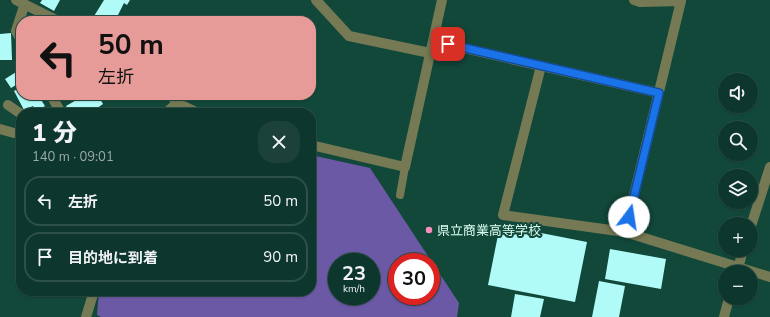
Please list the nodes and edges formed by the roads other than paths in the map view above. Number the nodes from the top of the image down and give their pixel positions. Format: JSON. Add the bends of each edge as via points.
{"nodes":[{"id":1,"x":316,"y":0,"type":"edge"},
{"id":2,"x":442,"y":0,"type":"edge"},
{"id":3,"x":634,"y":0,"type":"edge"},
{"id":4,"x":20,"y":3,"type":"edge"},
{"id":5,"x":18,"y":16,"type":"edge"},
{"id":6,"x":47,"y":16,"type":"edge"},
{"id":7,"x":433,"y":41,"type":"junction"},
{"id":8,"x":430,"y":53,"type":"junction"},
{"id":9,"x":541,"y":66,"type":"junction"},
{"id":10,"x":659,"y":93,"type":"junction"},
{"id":11,"x":176,"y":100,"type":"edge"},
{"id":12,"x":8,"y":105,"type":"dead end"},
{"id":13,"x":189,"y":108,"type":"edge"},
{"id":14,"x":16,"y":111,"type":"edge"},
{"id":15,"x":0,"y":129,"type":"edge"},
{"id":16,"x":14,"y":133,"type":"dead end"},
{"id":17,"x":316,"y":146,"type":"edge"},
{"id":18,"x":405,"y":167,"type":"junction"},
{"id":19,"x":770,"y":167,"type":"edge"},
{"id":20,"x":400,"y":195,"type":"dead end"},
{"id":21,"x":754,"y":217,"type":"edge"},
{"id":22,"x":625,"y":232,"type":"junction"},
{"id":23,"x":722,"y":265,"type":"edge"},
{"id":24,"x":758,"y":274,"type":"edge"},
{"id":25,"x":770,"y":277,"type":"edge"},
{"id":26,"x":92,"y":296,"type":"edge"},
{"id":27,"x":727,"y":305,"type":"edge"},
{"id":28,"x":86,"y":317,"type":"edge"},
{"id":29,"x":724,"y":317,"type":"edge"}],
"edges":[{"from":1,"to":8,"type":"street","via":[[349,36]]},
{"from":2,"to":7,"type":"street"},
{"from":3,"to":10,"type":"street","via":[[681,1]]},
{"from":4,"to":5,"type":"street"},
{"from":4,"to":6,"type":"street"},
{"from":7,"to":8,"type":"street"},
{"from":7,"to":9,"type":"street"},
{"from":8,"to":18,"type":"street"},
{"from":9,"to":10,"type":"street"},
{"from":9,"to":22,"type":"street","via":[[503,216]]},
{"from":10,"to":22,"type":"street"},
{"from":11,"to":13,"type":"street"},
{"from":12,"to":14,"type":"street"},
{"from":15,"to":16,"type":"street"},
{"from":17,"to":18,"type":"street"},
{"from":18,"to":20,"type":"lane"},
{"from":19,"to":21,"type":"street"},
{"from":22,"to":23,"type":"street"},
{"from":24,"to":25,"type":"street"},
{"from":26,"to":28,"type":"street"},
{"from":27,"to":29,"type":"street"}]}
